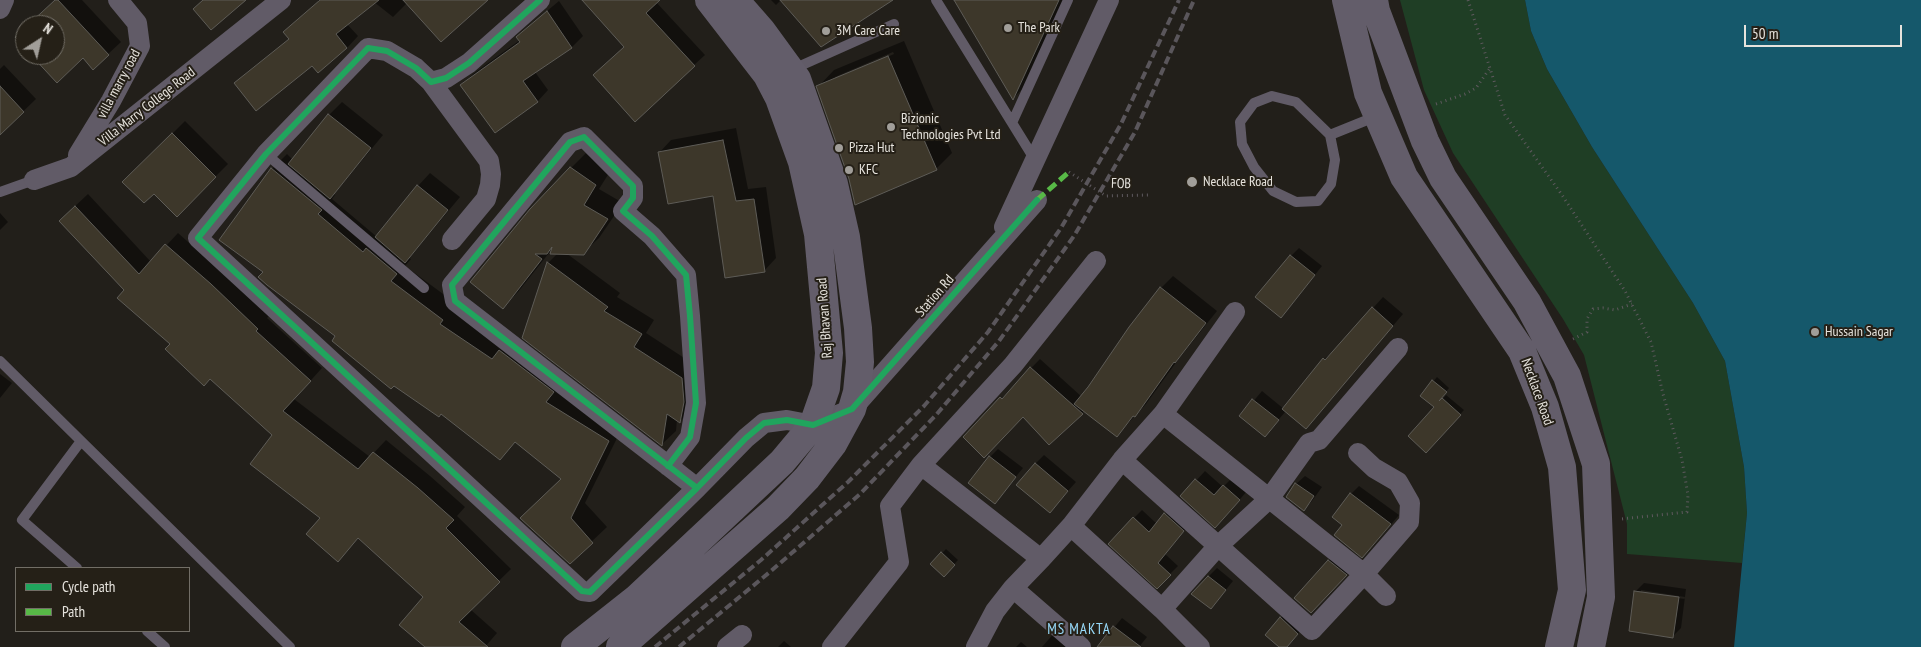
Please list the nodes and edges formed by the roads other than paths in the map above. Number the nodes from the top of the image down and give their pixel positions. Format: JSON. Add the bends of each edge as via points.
{"nodes":[{"id":1,"x":4,"y":0,"type":"edge"},
{"id":2,"x":118,"y":0,"type":"edge"},
{"id":3,"x":281,"y":0,"type":"edge"},
{"id":4,"x":540,"y":0,"type":"edge"},
{"id":5,"x":710,"y":0,"type":"edge"},
{"id":6,"x":735,"y":0,"type":"edge"},
{"id":7,"x":936,"y":0,"type":"edge"},
{"id":8,"x":1068,"y":0,"type":"edge"},
{"id":9,"x":1109,"y":0,"type":"edge"},
{"id":10,"x":1346,"y":0,"type":"edge"},
{"id":11,"x":1374,"y":0,"type":"edge"},
{"id":12,"x":0,"y":10,"type":"edge"},
{"id":13,"x":894,"y":24,"type":"dead end"},
{"id":14,"x":790,"y":70,"type":"junction"},
{"id":15,"x":431,"y":82,"type":"junction"},
{"id":16,"x":1378,"y":116,"type":"junction"},
{"id":17,"x":1012,"y":123,"type":"junction"},
{"id":18,"x":1330,"y":135,"type":"junction"},
{"id":19,"x":266,"y":154,"type":"junction"},
{"id":20,"x":1036,"y":160,"type":"junction"},
{"id":21,"x":71,"y":167,"type":"junction"},
{"id":22,"x":34,"y":180,"type":"joint"},
{"id":23,"x":0,"y":192,"type":"edge"},
{"id":24,"x":1036,"y":200,"type":"dead end"},
{"id":25,"x":452,"y":240,"type":"dead end"},
{"id":26,"x":995,"y":247,"type":"junction"},
{"id":27,"x":1096,"y":261,"type":"dead end"},
{"id":28,"x":424,"y":288,"type":"dead end"},
{"id":29,"x":1235,"y":312,"type":"dead end"},
{"id":30,"x":1398,"y":348,"type":"dead end"},
{"id":31,"x":0,"y":361,"type":"edge"},
{"id":32,"x":852,"y":408,"type":"junction"},
{"id":33,"x":1163,"y":414,"type":"junction"},
{"id":34,"x":813,"y":425,"type":"junction"},
{"id":35,"x":81,"y":441,"type":"junction"},
{"id":36,"x":1358,"y":453,"type":"dead end"},
{"id":37,"x":1122,"y":460,"type":"junction"},
{"id":38,"x":921,"y":465,"type":"junction"},
{"id":39,"x":668,"y":466,"type":"junction"},
{"id":40,"x":697,"y":488,"type":"junction"},
{"id":41,"x":1269,"y":499,"type":"junction"},
{"id":42,"x":1071,"y":526,"type":"junction"},
{"id":43,"x":1218,"y":546,"type":"junction"},
{"id":44,"x":1041,"y":559,"type":"junction"},
{"id":45,"x":76,"y":567,"type":"edge"},
{"id":46,"x":1364,"y":574,"type":"junction"},
{"id":47,"x":1013,"y":588,"type":"junction"},
{"id":48,"x":1386,"y":596,"type":"dead end"},
{"id":49,"x":1162,"y":608,"type":"junction"},
{"id":50,"x":149,"y":632,"type":"edge"},
{"id":51,"x":165,"y":647,"type":"edge"},
{"id":52,"x":290,"y":647,"type":"edge"},
{"id":53,"x":575,"y":647,"type":"edge"},
{"id":54,"x":620,"y":647,"type":"edge"},
{"id":55,"x":832,"y":647,"type":"edge"},
{"id":56,"x":976,"y":647,"type":"edge"},
{"id":57,"x":1081,"y":647,"type":"edge"},
{"id":58,"x":1200,"y":647,"type":"edge"},
{"id":59,"x":1559,"y":647,"type":"edge"},
{"id":60,"x":1591,"y":647,"type":"edge"}],
"edges":[{"from":1,"to":12,"type":"street"},
{"from":2,"to":21,"type":"street","name":"villa marry road","via":[[137,23],[140,46]]},
{"from":3,"to":21,"type":"street","name":"Villa Marry College Road"},
{"from":4,"to":15,"type":"street","via":[[469,63],[446,78]]},
{"from":5,"to":34,"type":"main road","name":"Raj Bhavan Road","via":[[768,75],[802,162],[818,234],[829,354],[826,388]]},
{"from":6,"to":14,"type":"main road","name":"Raj Bhavan Road"},
{"from":7,"to":17,"type":"lane"},
{"from":8,"to":17,"type":"lane"},
{"from":9,"to":20,"type":"street"},
{"from":10,"to":16,"type":"main road","name":"Necklace Road","via":[[1368,93]]},
{"from":11,"to":60,"type":"main road","name":"Necklace Road","via":[[1414,112],[1443,178],[1526,302],[1568,376],[1596,464],[1601,597]]},
{"from":13,"to":14,"type":"lane"},
{"from":14,"to":32,"type":"main road","name":"Raj Bhavan Road","via":[[797,79],[834,184],[846,237],[860,362]]},
{"from":15,"to":19,"type":"street","via":[[416,68],[386,51],[368,48]]},
{"from":15,"to":25,"type":"street","via":[[489,160],[490,167],[486,199]]},
{"from":16,"to":18,"type":"lane"},
{"from":16,"to":59,"type":"main road","name":"Necklace Road","via":[[1404,177],[1522,351],[1545,407],[1562,467],[1572,590]]},
{"from":17,"to":20,"type":"lane"},
{"from":18,"to":18,"type":"lane","via":[[1296,102],[1272,96],[1254,103],[1240,122],[1242,144],[1254,167],[1273,191],[1296,202],[1318,202],[1331,184],[1335,160]]},
{"from":19,"to":28,"type":"lane"},
{"from":19,"to":40,"type":"street","via":[[198,238],[582,591],[590,592]]},
{"from":20,"to":26,"type":"street"},
{"from":21,"to":22,"type":"street","name":"Villa Marry College Road"},
{"from":22,"to":23,"type":"lane","name":"Villa Marry College Road"},
{"from":24,"to":26,"type":"street","name":"Station Rd"},
{"from":26,"to":32,"type":"street","name":"Station Rd"},
{"from":27,"to":38,"type":"street","via":[[1013,365]]},
{"from":29,"to":33,"type":"street"},
{"from":30,"to":41,"type":"street","via":[[1320,440],[1309,443]]},
{"from":31,"to":35,"type":"lane"},
{"from":32,"to":34,"type":"street"},
{"from":32,"to":54,"type":"main road","name":"Raj Bhavan Road","via":[[833,444],[778,508]]},
{"from":33,"to":37,"type":"street"},
{"from":33,"to":41,"type":"street"},
{"from":34,"to":40,"type":"street","via":[[787,420],[764,423]]},
{"from":34,"to":53,"type":"main road","name":"Raj Bhavan Road","via":[[750,493],[637,598]]},
{"from":35,"to":45,"type":"lane","via":[[22,520]]},
{"from":35,"to":52,"type":"lane"},
{"from":36,"to":46,"type":"street","via":[[1374,468],[1398,482],[1410,503],[1409,522]]},
{"from":37,"to":42,"type":"street"},
{"from":37,"to":43,"type":"street"},
{"from":38,"to":44,"type":"street"},
{"from":38,"to":55,"type":"street","via":[[890,506],[899,562]]},
{"from":39,"to":39,"type":"street","via":[[690,437],[696,403],[686,275],[652,236],[623,211],[633,198],[634,186],[584,137],[570,142],[452,285],[455,301]]},
{"from":39,"to":40,"type":"street"},
{"from":41,"to":43,"type":"street"},
{"from":41,"to":46,"type":"street"},
{"from":42,"to":44,"type":"street"},
{"from":42,"to":49,"type":"street"},
{"from":43,"to":46,"type":"street","via":[[1312,630]]},
{"from":43,"to":49,"type":"street"},
{"from":44,"to":47,"type":"street"},
{"from":46,"to":48,"type":"street"},
{"from":47,"to":56,"type":"street","via":[[994,611]]},
{"from":47,"to":57,"type":"street"},
{"from":49,"to":58,"type":"street"},
{"from":50,"to":51,"type":"lane"}]}
